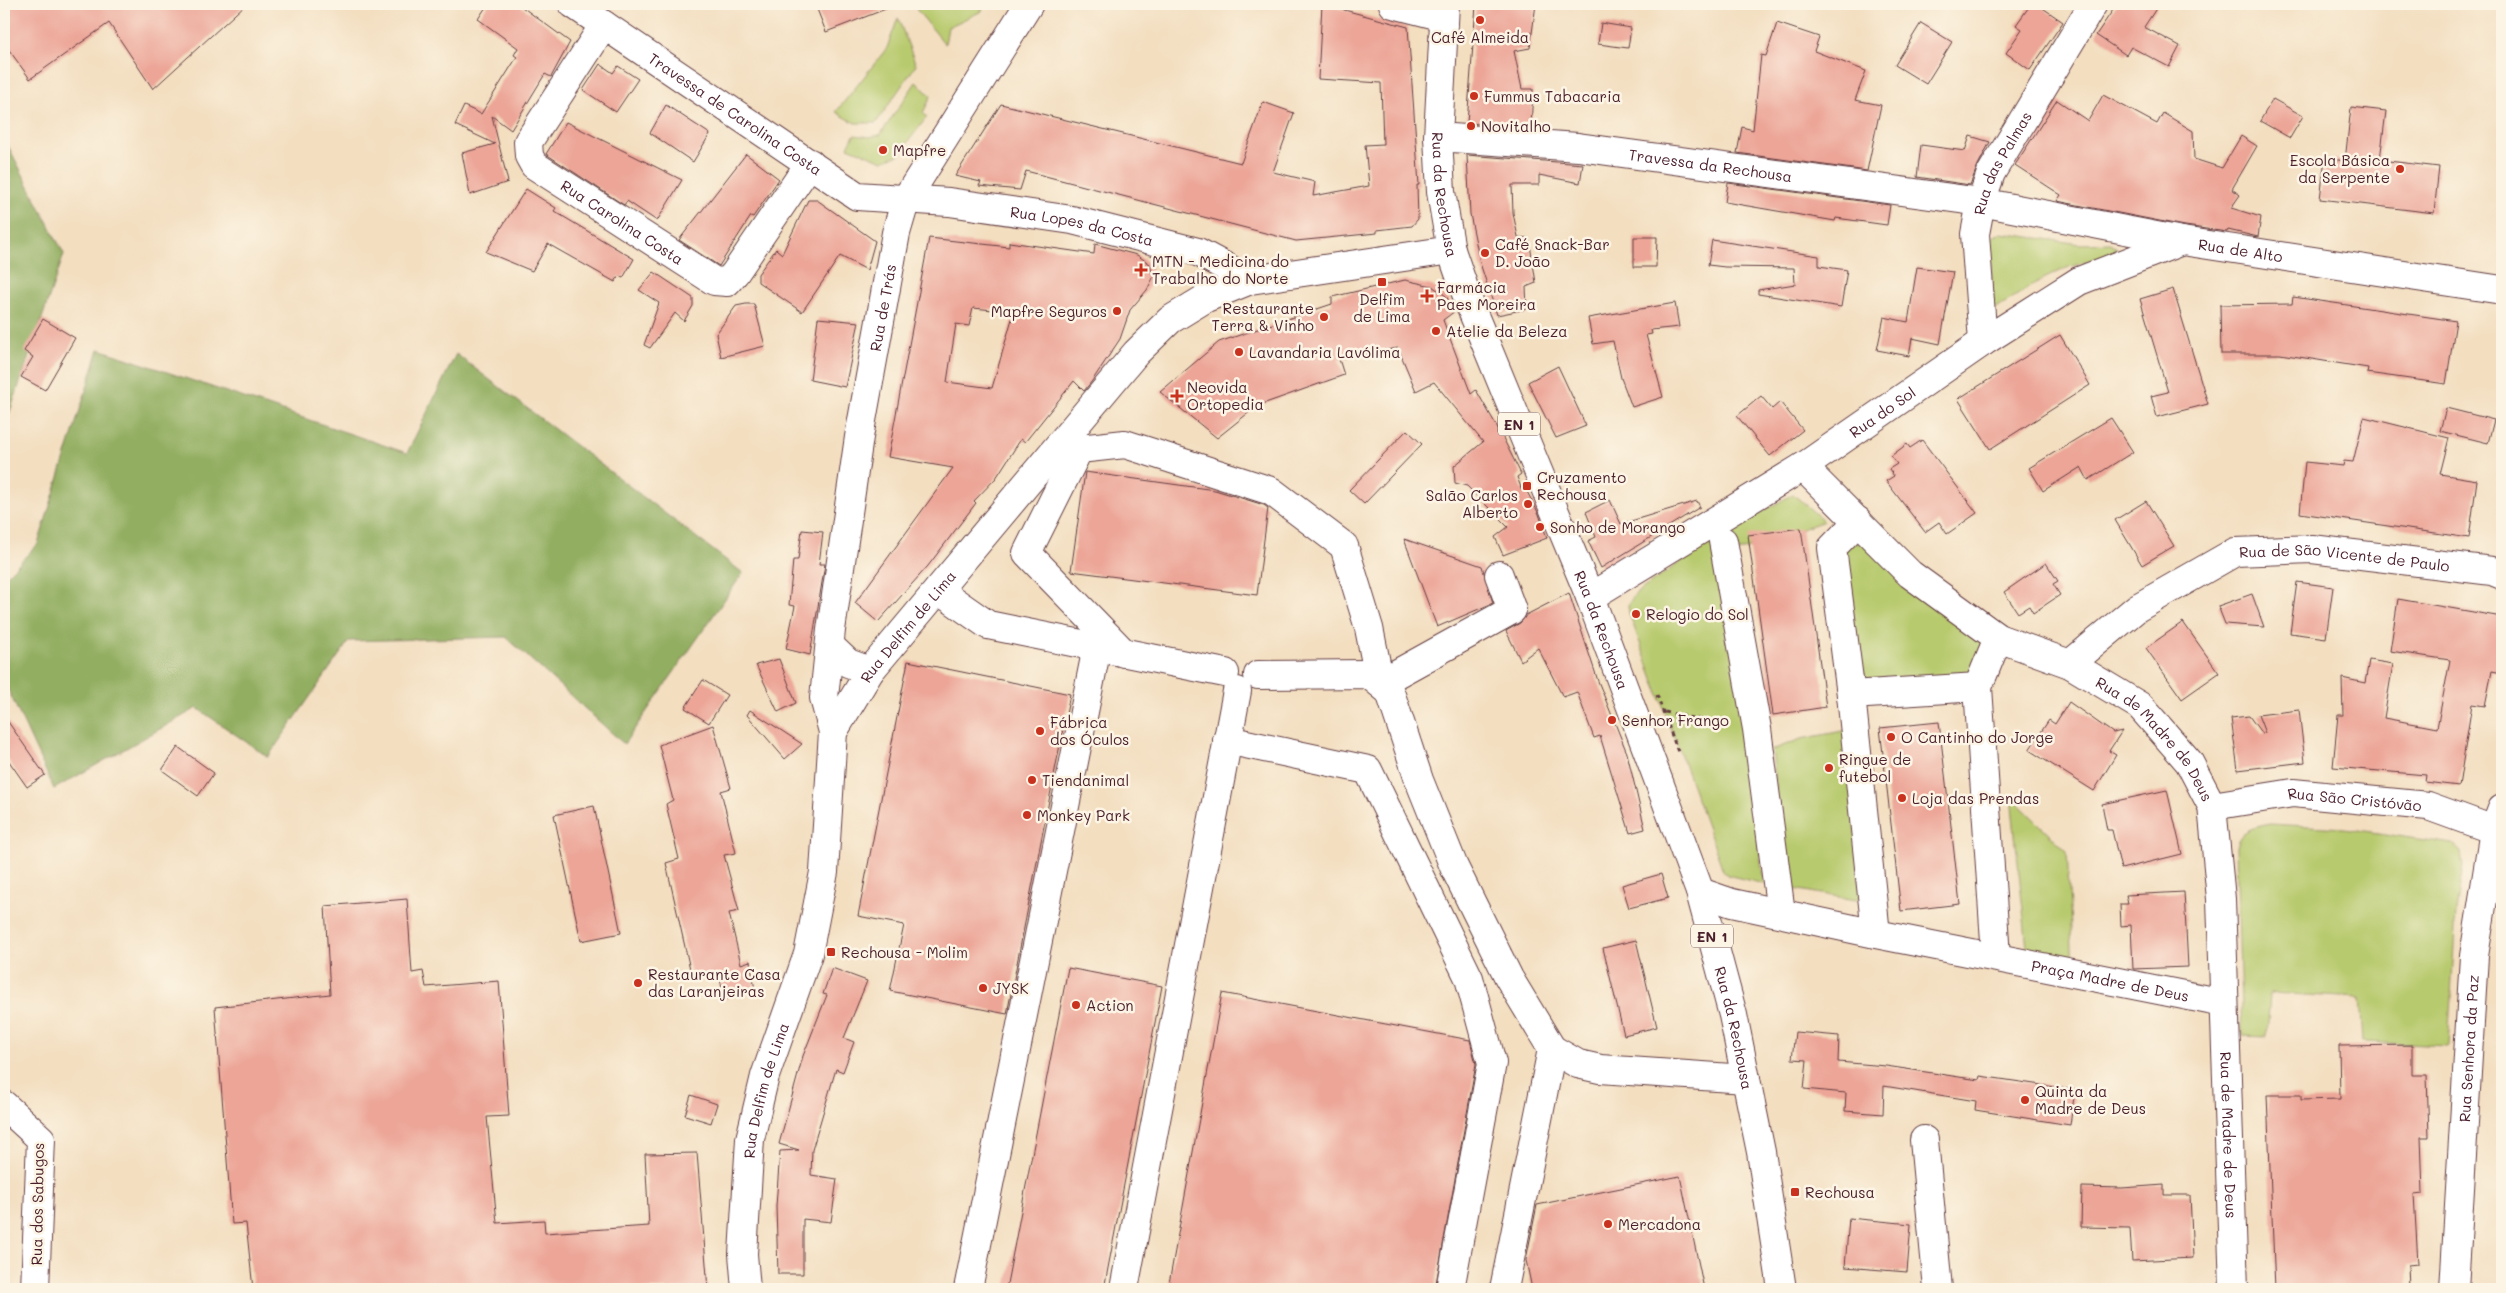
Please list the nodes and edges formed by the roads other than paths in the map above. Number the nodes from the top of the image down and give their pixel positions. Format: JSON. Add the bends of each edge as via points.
{"nodes":[{"id":1,"x":573,"y":4,"type":"edge"},
{"id":2,"x":1029,"y":4,"type":"edge"},
{"id":3,"x":1392,"y":4,"type":"edge"},
{"id":4,"x":2093,"y":4,"type":"edge"},
{"id":5,"x":1444,"y":10,"type":"edge"},
{"id":6,"x":604,"y":25,"type":"junction"},
{"id":7,"x":1438,"y":137,"type":"junction"},
{"id":8,"x":810,"y":163,"type":"junction"},
{"id":9,"x":906,"y":198,"type":"junction"},
{"id":10,"x":1981,"y":202,"type":"junction"},
{"id":11,"x":2182,"y":241,"type":"junction"},
{"id":12,"x":1451,"y":250,"type":"junction"},
{"id":13,"x":1250,"y":280,"type":"junction"},
{"id":14,"x":2502,"y":290,"type":"edge"},
{"id":15,"x":1983,"y":342,"type":"junction"},
{"id":16,"x":1803,"y":467,"type":"junction"},
{"id":17,"x":1858,"y":521,"type":"junction"},
{"id":18,"x":1723,"y":541,"type":"dead end"},
{"id":19,"x":1499,"y":575,"type":"dead end"},
{"id":20,"x":2502,"y":575,"type":"edge"},
{"id":21,"x":938,"y":590,"type":"junction"},
{"id":22,"x":1590,"y":597,"type":"junction"},
{"id":23,"x":1998,"y":638,"type":"junction"},
{"id":24,"x":830,"y":646,"type":"junction"},
{"id":25,"x":1097,"y":647,"type":"junction"},
{"id":26,"x":1124,"y":653,"type":"junction"},
{"id":27,"x":2070,"y":664,"type":"junction"},
{"id":28,"x":870,"y":672,"type":"junction"},
{"id":29,"x":1240,"y":680,"type":"junction"},
{"id":30,"x":1380,"y":683,"type":"junction"},
{"id":31,"x":1978,"y":688,"type":"junction"},
{"id":32,"x":1851,"y":695,"type":"junction"},
{"id":33,"x":833,"y":732,"type":"junction"},
{"id":34,"x":1227,"y":740,"type":"junction"},
{"id":35,"x":2212,"y":806,"type":"junction"},
{"id":36,"x":2498,"y":819,"type":"edge"},
{"id":37,"x":1700,"y":892,"type":"junction"},
{"id":38,"x":1781,"y":913,"type":"junction"},
{"id":39,"x":1876,"y":934,"type":"junction"},
{"id":40,"x":1996,"y":957,"type":"junction"},
{"id":41,"x":2224,"y":1003,"type":"junction"},
{"id":42,"x":1552,"y":1049,"type":"junction"},
{"id":43,"x":1746,"y":1079,"type":"junction"},
{"id":44,"x":4,"y":1105,"type":"edge"},
{"id":45,"x":1924,"y":1140,"type":"dead end"},
{"id":46,"x":35,"y":1289,"type":"edge"},
{"id":47,"x":746,"y":1289,"type":"edge"},
{"id":48,"x":968,"y":1289,"type":"edge"},
{"id":49,"x":1124,"y":1289,"type":"edge"},
{"id":50,"x":1450,"y":1289,"type":"edge"},
{"id":51,"x":1504,"y":1289,"type":"edge"},
{"id":52,"x":1782,"y":1289,"type":"edge"},
{"id":53,"x":1938,"y":1289,"type":"edge"},
{"id":54,"x":2234,"y":1289,"type":"edge"},
{"id":55,"x":2454,"y":1289,"type":"edge"}],
"edges":[{"from":1,"to":6,"type":"street","name":"Travessa de Carolina Costa"},
{"from":2,"to":9,"type":"street","name":"Rua de Trás"},
{"from":3,"to":5,"type":"street"},
{"from":4,"to":10,"type":"street","name":"Rua das Palmas","via":[[1991,173]]},
{"from":5,"to":7,"type":"street","name":"Rua da Rechousa","number":"EN 1"},
{"from":6,"to":8,"type":"street","name":"Travessa de Carolina Costa"},
{"from":6,"to":8,"type":"street","name":"Rua Carolina Costa","via":[[528,142],[529,156],[534,164],[714,281],[726,282],[735,274]]},
{"from":7,"to":10,"type":"street","name":"Travessa da Rechousa","via":[[1578,147]]},
{"from":7,"to":12,"type":"street","name":"Rua da Rechousa","number":"EN 1","via":[[1441,192]]},
{"from":8,"to":9,"type":"street","name":"Travessa de Carolina Costa","via":[[857,196]]},
{"from":9,"to":13,"type":"street","name":"Rua Lopes da Costa","via":[[1072,220],[1198,252]]},
{"from":9,"to":24,"type":"street","name":"Rua de Trás","via":[[896,233],[859,438]]},
{"from":10,"to":11,"type":"street","name":"Rua de Alto"},
{"from":10,"to":15,"type":"street","name":"Rua das Palmas","via":[[1974,234]]},
{"from":11,"to":14,"type":"street","name":"Rua de Alto"},
{"from":11,"to":15,"type":"street","name":"Rua do Sol","via":[[2079,281]]},
{"from":12,"to":13,"type":"street","name":"Rua Delfim de Lima"},
{"from":12,"to":22,"type":"street","name":"Rua da Rechousa","number":"EN 1","via":[[1471,308]]},
{"from":13,"to":21,"type":"street","name":"Rua Delfim de Lima","via":[[1206,298],[1170,320],[1136,353]]},
{"from":15,"to":16,"type":"street","name":"Rua do Sol"},
{"from":16,"to":17,"type":"street","name":"Rua de Madre de Deus"},
{"from":16,"to":22,"type":"street","name":"Rua do Sol"},
{"from":17,"to":23,"type":"street","name":"Rua de Madre de Deus","via":[[1910,574]]},
{"from":17,"to":32,"type":"street","via":[[1832,548]]},
{"from":18,"to":38,"type":"street","via":[[1757,729]]},
{"from":19,"to":30,"type":"street","via":[[1512,610]]},
{"from":20,"to":27,"type":"street","name":"Rua de São Vicente de Paulo","via":[[2492,571],[2312,549],[2235,552],[2137,608]]},
{"from":21,"to":25,"type":"street","via":[[988,625]]},
{"from":21,"to":28,"type":"street","name":"Rua Delfim de Lima"},
{"from":22,"to":37,"type":"street","name":"Rua da Rechousa","number":"EN 1"},
{"from":23,"to":27,"type":"street","name":"Rua de Madre de Deus"},
{"from":23,"to":31,"type":"street"},
{"from":24,"to":28,"type":"street","via":[[848,663]]},
{"from":24,"to":33,"type":"street","name":"Rua de Trás","via":[[824,698]]},
{"from":25,"to":26,"type":"street"},
{"from":25,"to":48,"type":"street"},
{"from":26,"to":29,"type":"street"},
{"from":26,"to":30,"type":"street","via":[[1027,553],[1080,449],[1125,444],[1271,491],[1344,546],[1369,628]]},
{"from":27,"to":35,"type":"street","name":"Rua de Madre de Deus","via":[[2140,706],[2189,762]]},
{"from":28,"to":33,"type":"street","name":"Rua Delfim de Lima"},
{"from":29,"to":30,"type":"street","via":[[1368,674]]},
{"from":29,"to":34,"type":"street"},
{"from":30,"to":42,"type":"street","via":[[1390,692],[1419,780],[1454,868],[1509,978]]},
{"from":31,"to":32,"type":"street"},
{"from":31,"to":40,"type":"street"},
{"from":32,"to":39,"type":"street"},
{"from":33,"to":47,"type":"street","name":"Rua Delfim de Lima","via":[[824,872],[808,954],[765,1076],[750,1139],[743,1254]]},
{"from":34,"to":49,"type":"street"},
{"from":34,"to":50,"type":"street","via":[[1368,770],[1469,978],[1492,1063]]},
{"from":35,"to":36,"type":"street","name":"Rua São Cristóvão","via":[[2293,793],[2428,806]]},
{"from":35,"to":41,"type":"street","name":"Rua de Madre de Deus","via":[[2221,900]]},
{"from":36,"to":55,"type":"street","name":"Rua Senhora da Paz","via":[[2474,956]]},
{"from":37,"to":38,"type":"street","name":"Praça Madre de Deus","via":[[1732,903]]},
{"from":37,"to":43,"type":"street","name":"Rua da Rechousa","number":"EN 1","via":[[1733,1014]]},
{"from":38,"to":39,"type":"street","name":"Praça Madre de Deus"},
{"from":39,"to":40,"type":"street","name":"Praça Madre de Deus"},
{"from":40,"to":41,"type":"street","name":"Praça Madre de Deus"},
{"from":41,"to":54,"type":"street","name":"Rua de Madre de Deus"},
{"from":42,"to":43,"type":"street","via":[[1578,1064],[1600,1069]]},
{"from":42,"to":51,"type":"street"},
{"from":43,"to":52,"type":"street","name":"Rua da Rechousa","number":"EN 1","via":[[1763,1162]]},
{"from":44,"to":46,"type":"street","name":"Rua dos Sabugos","via":[[41,1138]]},
{"from":45,"to":53,"type":"street"}]}
